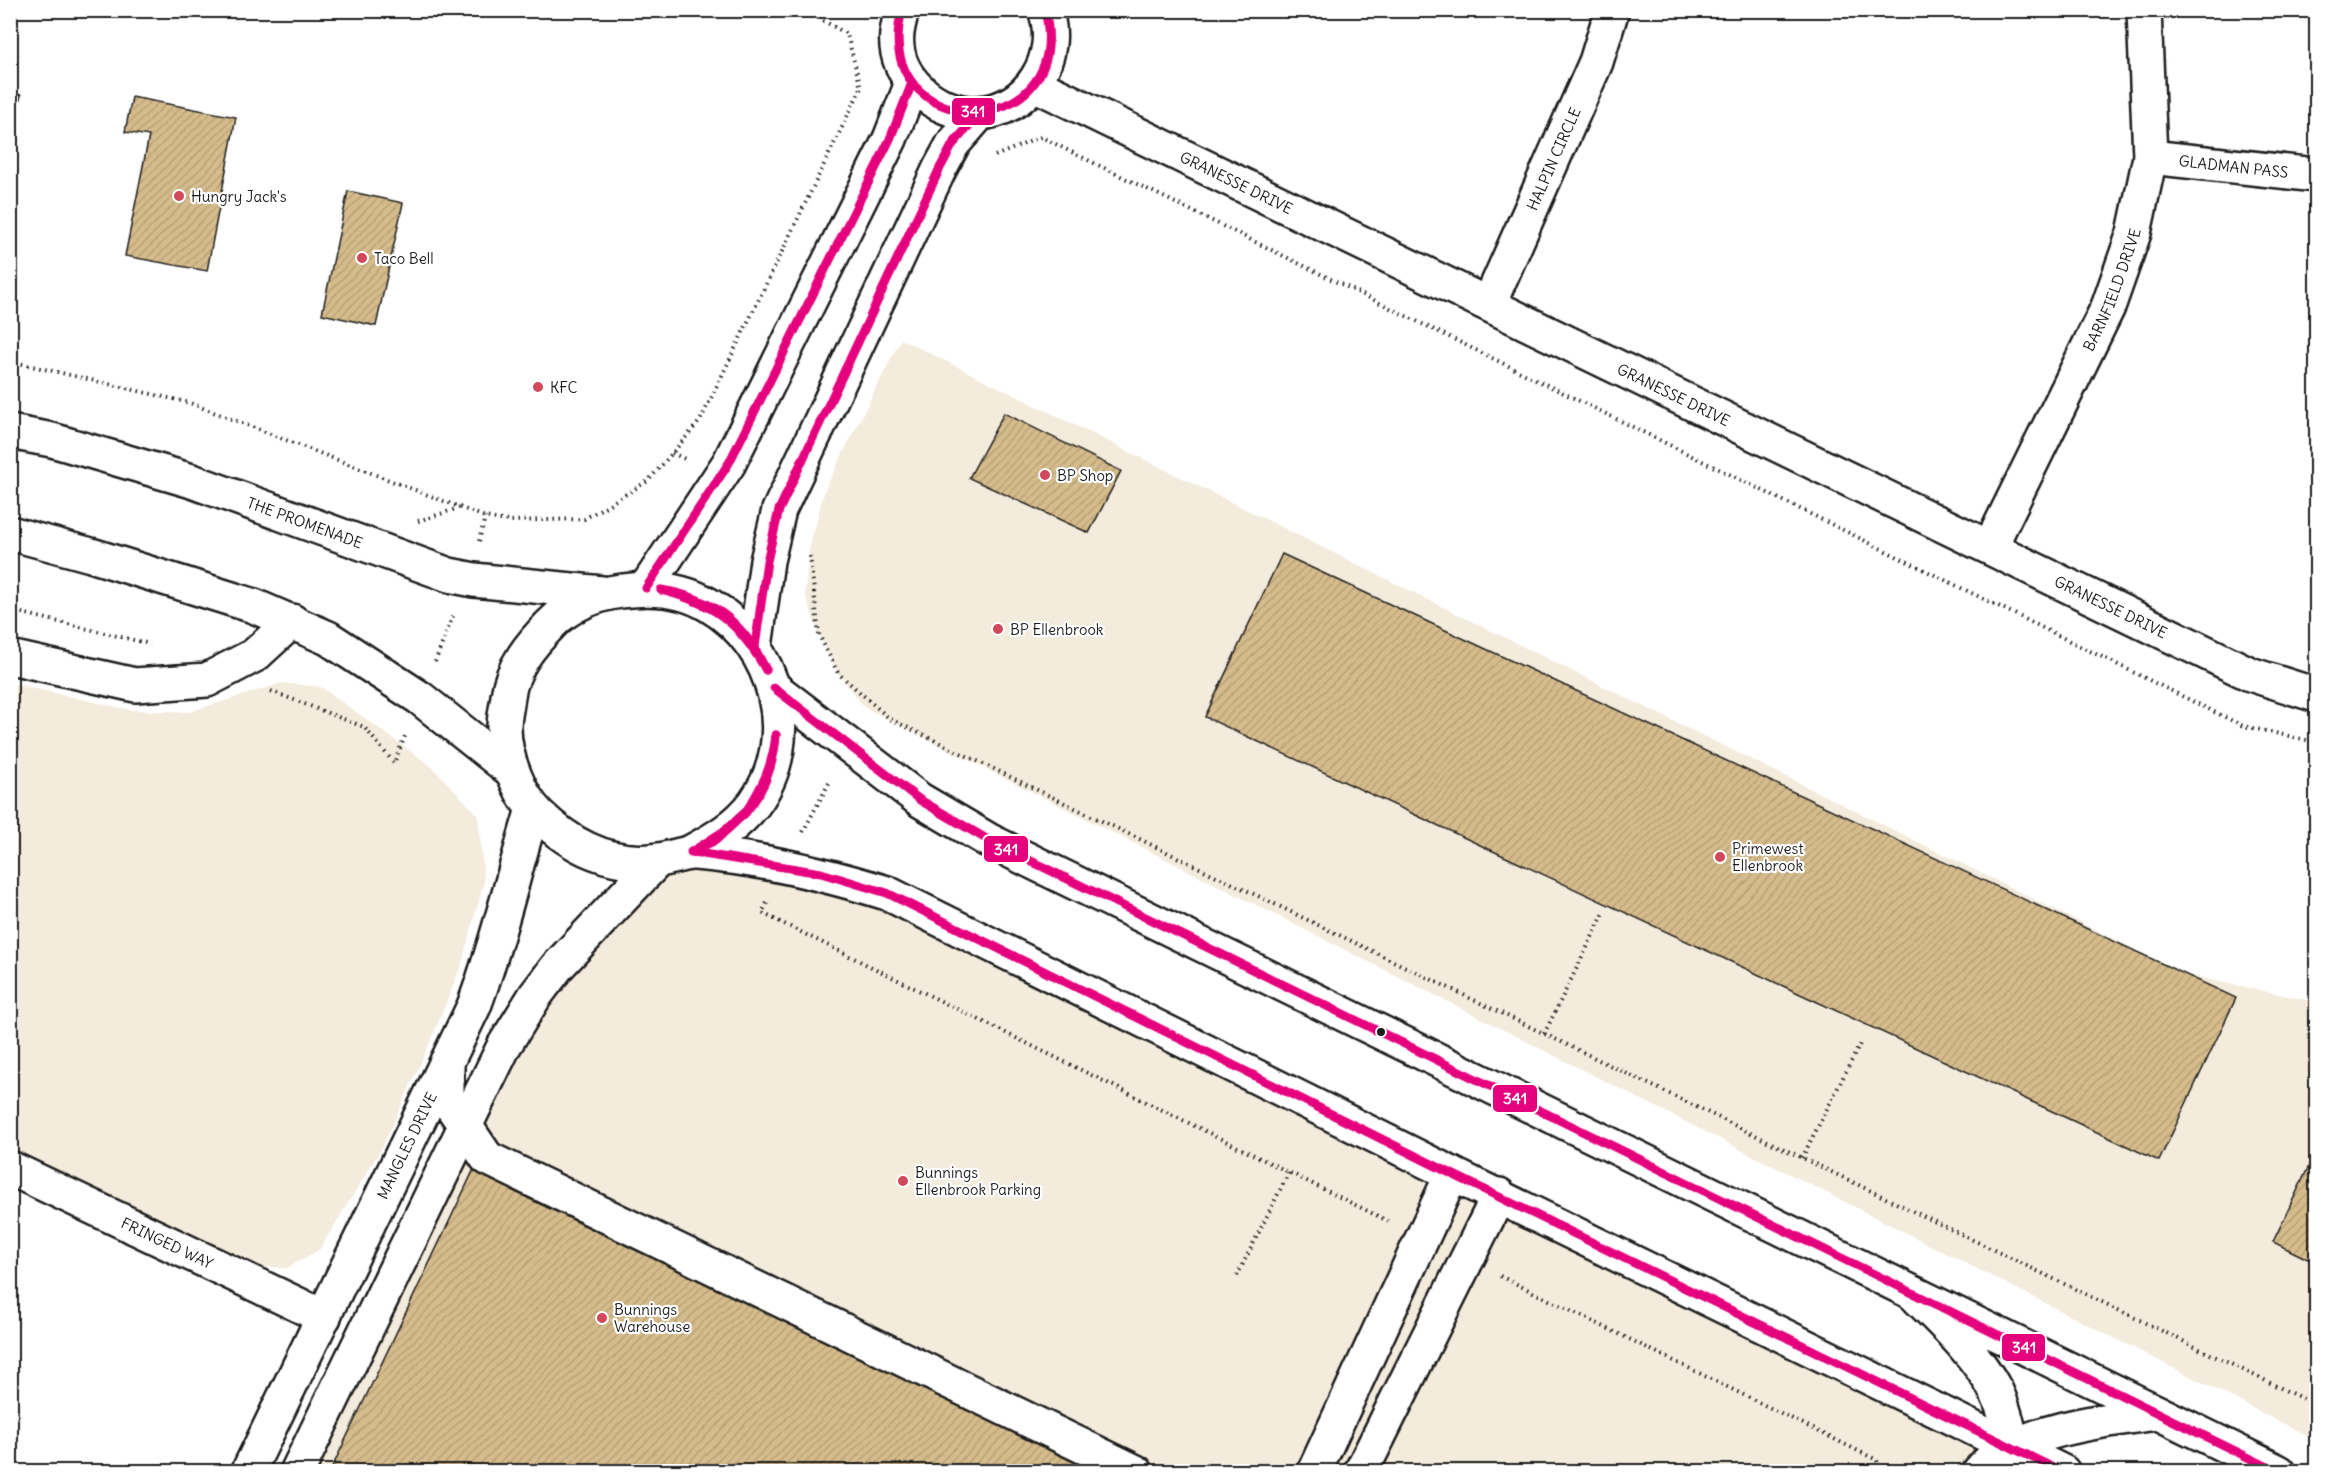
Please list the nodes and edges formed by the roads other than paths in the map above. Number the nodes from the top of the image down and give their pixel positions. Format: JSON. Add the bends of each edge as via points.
{"nodes":[{"id":1,"x":902,"y":10,"type":"edge"},
{"id":2,"x":1045,"y":10,"type":"edge"},
{"id":3,"x":1612,"y":10,"type":"edge"},
{"id":4,"x":2144,"y":10,"type":"edge"},
{"id":5,"x":912,"y":83,"type":"junction"},
{"id":6,"x":1034,"y":84,"type":"junction"},
{"id":7,"x":980,"y":113,"type":"junction"},
{"id":8,"x":2150,"y":157,"type":"junction"},
{"id":9,"x":2316,"y":175,"type":"edge"},
{"id":10,"x":1489,"y":304,"type":"junction"},
{"id":11,"x":10,"y":432,"type":"edge"},
{"id":12,"x":10,"y":533,"type":"edge"},
{"id":13,"x":1990,"y":547,"type":"junction"},
{"id":14,"x":646,"y":588,"type":"junction"},
{"id":15,"x":602,"y":593,"type":"junction"},
{"id":16,"x":292,"y":621,"type":"junction"},
{"id":17,"x":755,"y":647,"type":"junction"},
{"id":18,"x":10,"y":657,"type":"edge"},
{"id":19,"x":774,"y":688,"type":"junction"},
{"id":20,"x":2316,"y":695,"type":"edge"},
{"id":21,"x":513,"y":772,"type":"junction"},
{"id":22,"x":533,"y":809,"type":"junction"},
{"id":23,"x":691,"y":852,"type":"junction"},
{"id":24,"x":657,"y":861,"type":"junction"},
{"id":25,"x":447,"y":1062,"type":"junction"},
{"id":26,"x":465,"y":1127,"type":"junction"},
{"id":27,"x":10,"y":1168,"type":"edge"},
{"id":28,"x":1452,"y":1174,"type":"junction"},
{"id":29,"x":1499,"y":1195,"type":"junction"},
{"id":30,"x":1911,"y":1290,"type":"junction"},
{"id":31,"x":324,"y":1317,"type":"junction"},
{"id":32,"x":2158,"y":1413,"type":"junction"},
{"id":33,"x":2015,"y":1460,"type":"edge"},
{"id":34,"x":249,"y":1472,"type":"edge"},
{"id":35,"x":297,"y":1472,"type":"edge"},
{"id":36,"x":1136,"y":1472,"type":"edge"},
{"id":37,"x":1314,"y":1472,"type":"edge"},
{"id":38,"x":1361,"y":1472,"type":"edge"},
{"id":39,"x":1979,"y":1472,"type":"edge"},
{"id":40,"x":2062,"y":1472,"type":"edge"},
{"id":41,"x":2279,"y":1472,"type":"edge"}],
"edges":[{"from":1,"to":5,"type":"street","via":[[897,34],[901,60]]},
{"from":2,"to":6,"type":"street","via":[[1050,44],[1045,66]]},
{"from":3,"to":10,"type":"street","name":"HALPIN CIRCLE","via":[[1596,62]]},
{"from":4,"to":8,"type":"street","name":"BARNFIELD DRIVE"},
{"from":5,"to":7,"type":"street","via":[[942,107]]},
{"from":5,"to":14,"type":"street","via":[[890,139],[720,476]]},
{"from":6,"to":7,"type":"street","via":[[1010,104]]},
{"from":6,"to":10,"type":"street","name":"GRANESSE DRIVE"},
{"from":7,"to":17,"type":"street","via":[[953,144],[940,168],[779,510],[767,561]]},
{"from":8,"to":9,"type":"street","name":"GLADMAN PASS"},
{"from":8,"to":13,"type":"street","name":"BARNFIELD DRIVE","via":[[2134,232],[2108,307]]},
{"from":10,"to":13,"type":"street","name":"GRANESSE DRIVE"},
{"from":11,"to":15,"type":"street","name":"THE PROMENADE","via":[[192,481],[449,575]]},
{"from":12,"to":16,"type":"street","via":[[91,555]]},
{"from":13,"to":20,"type":"street","name":"GRANESSE DRIVE","via":[[2250,674]]},
{"from":14,"to":15,"type":"street"},
{"from":14,"to":17,"type":"street","via":[[678,592],[708,604],[734,622]]},
{"from":15,"to":21,"type":"street","via":[[562,613],[530,645],[510,685],[504,729]]},
{"from":16,"to":18,"type":"street","via":[[255,655],[207,680],[135,685]]},
{"from":16,"to":21,"type":"street","via":[[363,658]]},
{"from":17,"to":19,"type":"street"},
{"from":19,"to":23,"type":"street","via":[[779,728],[772,767],[754,803],[726,832]]},
{"from":19,"to":30,"type":"street","via":[[920,800],[988,840]]},
{"from":21,"to":22,"type":"street"},
{"from":22,"to":24,"type":"street","via":[[558,834],[589,852],[622,860]]},
{"from":22,"to":25,"type":"street","name":"MANGLES DRIVE","via":[[495,952]]},
{"from":23,"to":24,"type":"street"},
{"from":23,"to":28,"type":"street","via":[[821,873],[887,893]]},
{"from":24,"to":26,"type":"street","via":[[535,996],[504,1046]]},
{"from":25,"to":26,"type":"street","via":[[447,1100]]},
{"from":25,"to":31,"type":"street","name":"MANGLES DRIVE"},
{"from":26,"to":35,"type":"street"},
{"from":26,"to":36,"type":"street","via":[[487,1158]]},
{"from":27,"to":31,"type":"street","name":"FRINGED WAY"},
{"from":28,"to":29,"type":"street"},
{"from":28,"to":37,"type":"street"},
{"from":29,"to":33,"type":"street"},
{"from":29,"to":38,"type":"street"},
{"from":30,"to":32,"type":"street"},
{"from":30,"to":33,"type":"street","via":[[1956,1337],[1996,1391]]},
{"from":31,"to":34,"type":"street","name":"MANGLES DRIVE"},
{"from":32,"to":33,"type":"street","via":[[2096,1420],[2053,1431]]},
{"from":32,"to":41,"type":"street"},
{"from":33,"to":39,"type":"street","via":[[1987,1460]]},
{"from":33,"to":40,"type":"street"}]}
